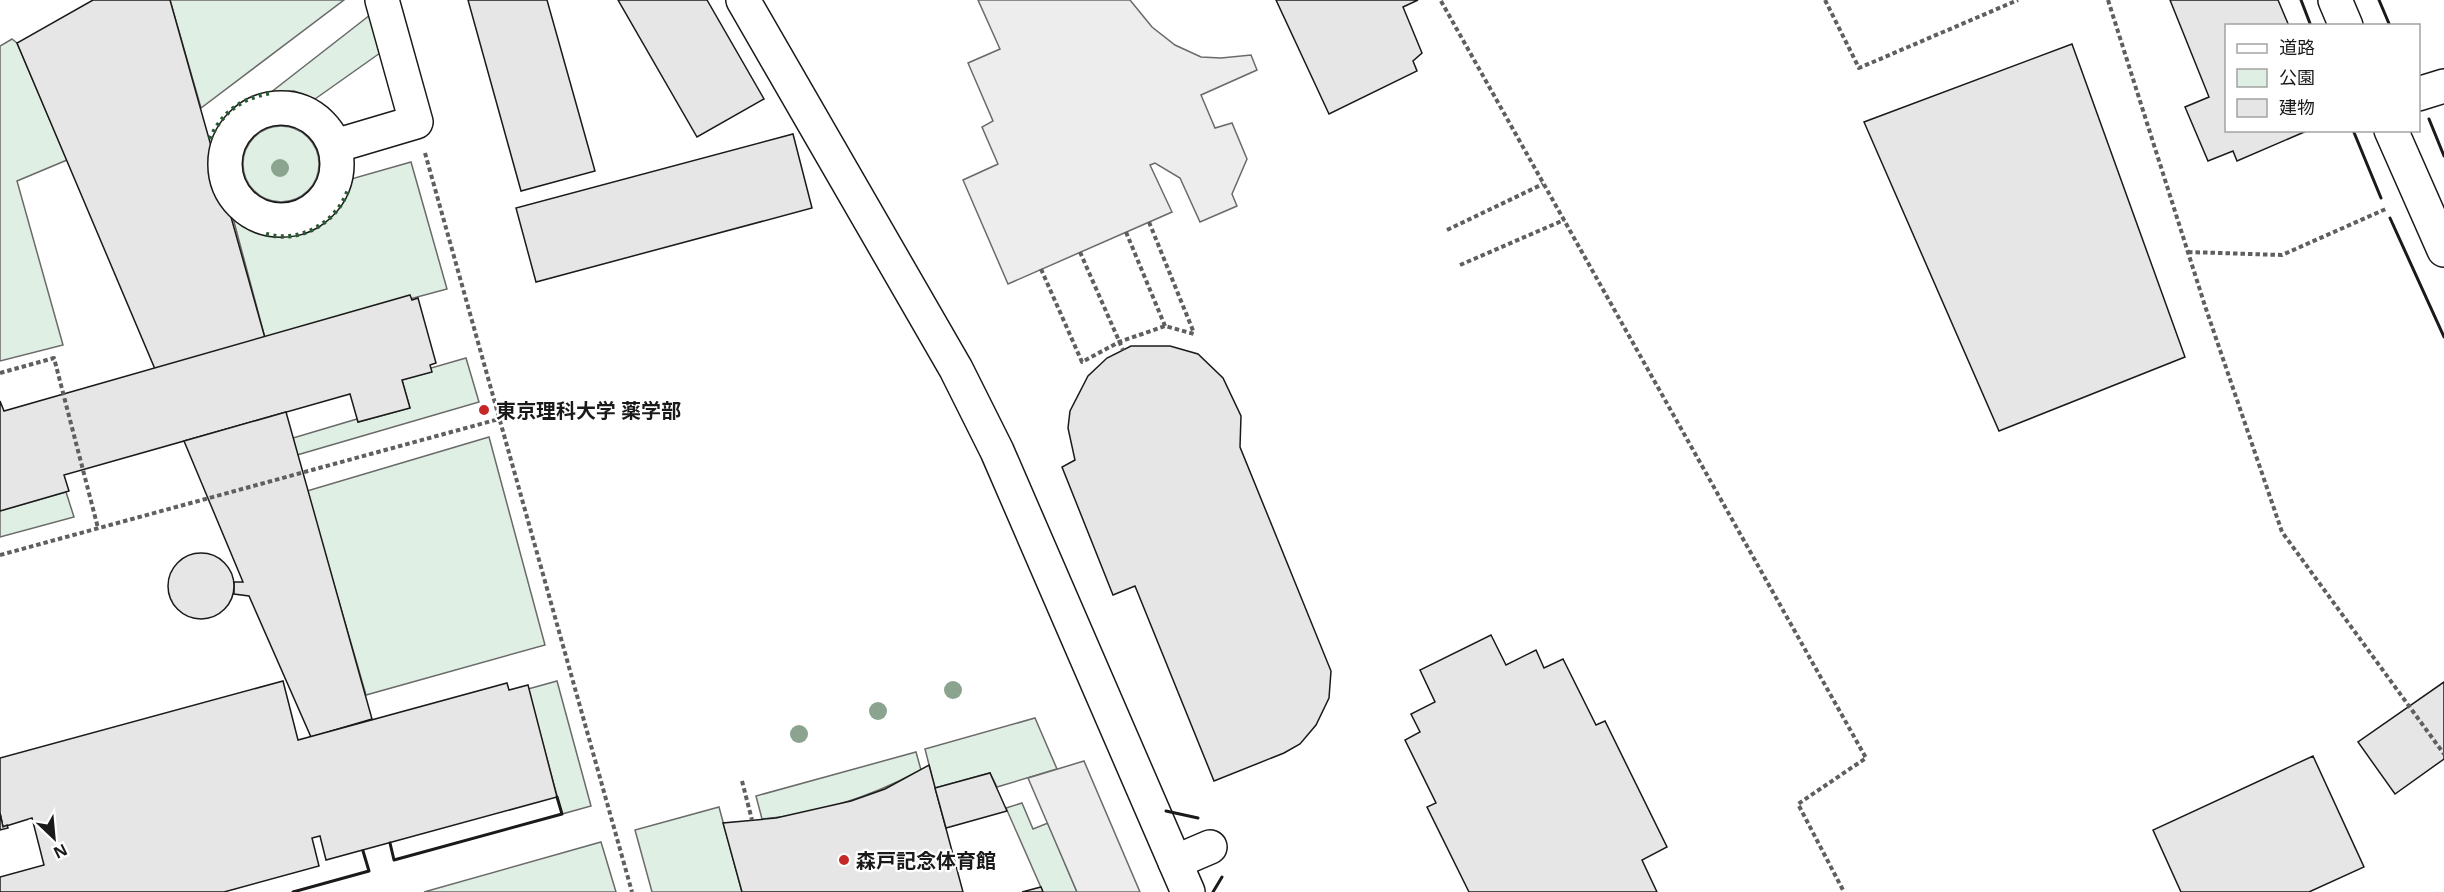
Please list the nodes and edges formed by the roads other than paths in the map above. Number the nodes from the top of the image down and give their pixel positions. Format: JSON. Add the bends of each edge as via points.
{"nodes":[{"id":1,"x":382,"y":0,"type":"edge"},
{"id":2,"x":742,"y":0,"type":"edge"},
{"id":3,"x":2335,"y":0,"type":"edge"},
{"id":4,"x":2345,"y":24,"type":"edge"},
{"id":5,"x":2392,"y":132,"type":"edge"},
{"id":6,"x":335,"y":146,"type":"dead end"},
{"id":7,"x":2444,"y":250,"type":"edge"},
{"id":8,"x":1210,"y":847,"type":"dead end"},
{"id":9,"x":1175,"y":862,"type":"junction"},
{"id":10,"x":1188,"y":892,"type":"edge"}],
"edges":[{"from":1,"to":6,"type":"street","via":[[416,122]]},
{"from":2,"to":9,"type":"street","via":[[961,379],[997,451]]},
{"from":3,"to":4,"type":"street"},
{"from":5,"to":7,"type":"street"},
{"from":8,"to":9,"type":"street"},
{"from":9,"to":10,"type":"street"}]}
